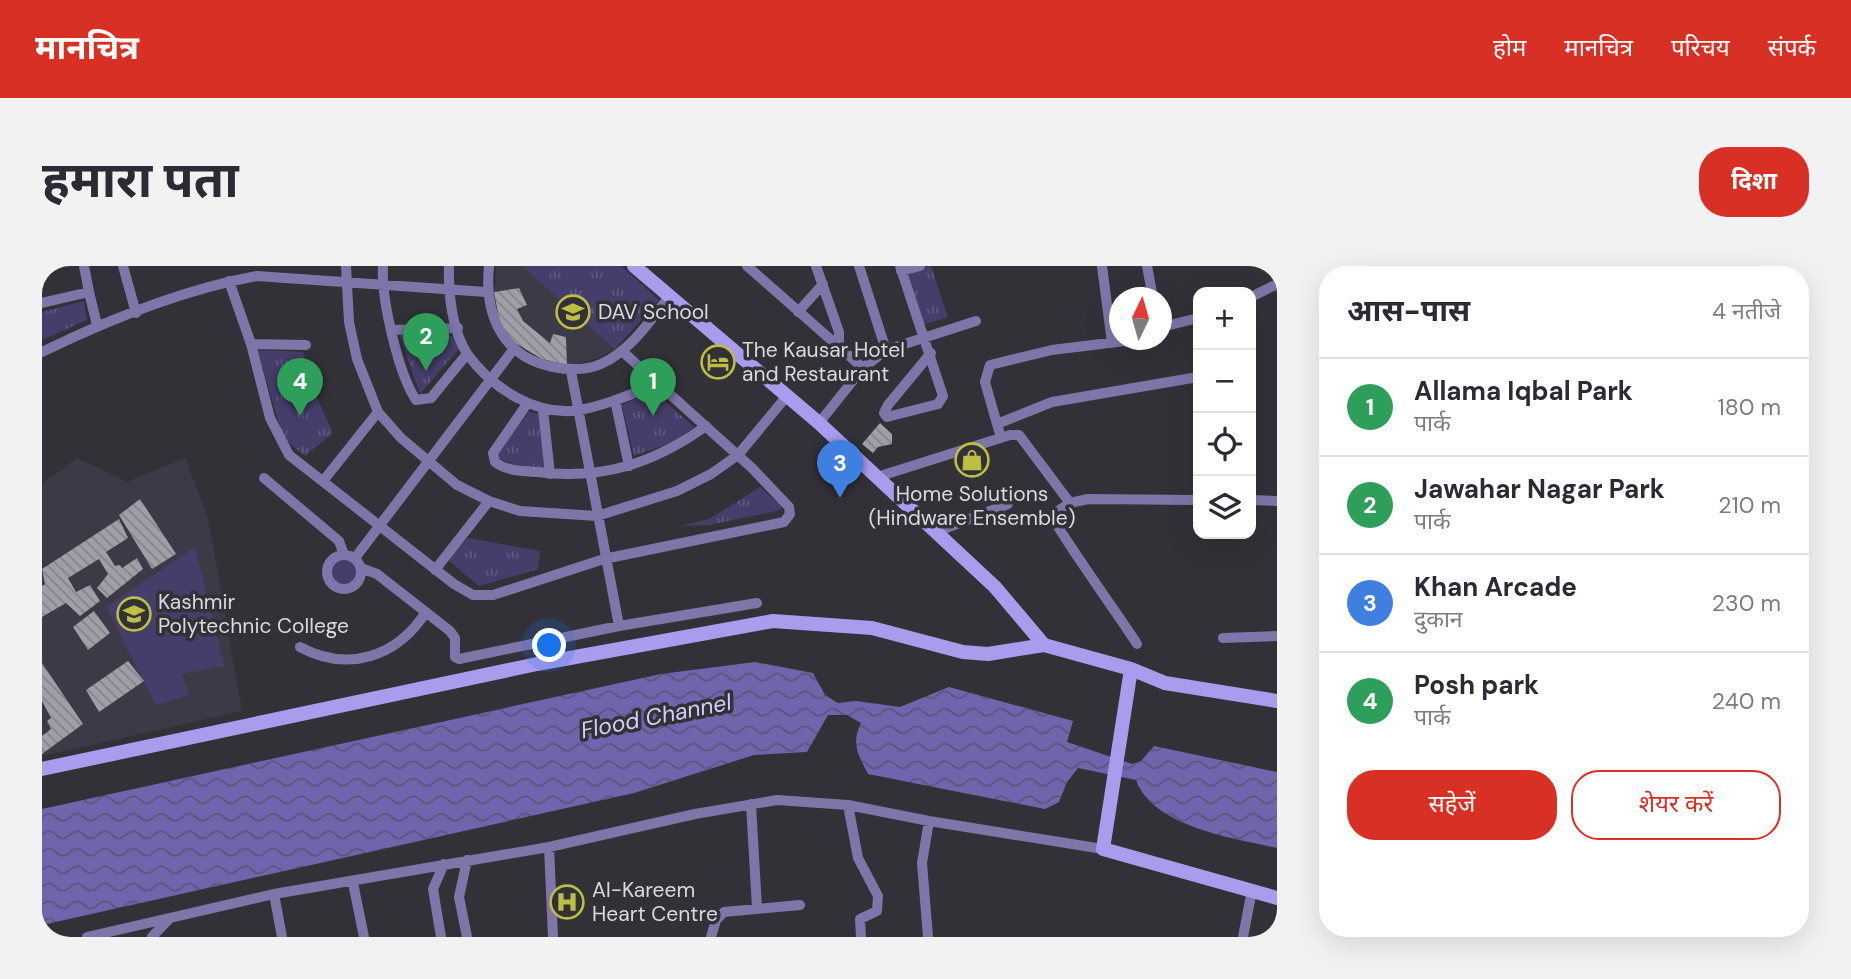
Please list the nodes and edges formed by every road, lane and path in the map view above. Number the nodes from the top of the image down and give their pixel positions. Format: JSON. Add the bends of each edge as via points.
{"nodes":[{"id":1,"x":83,"y":266,"type":"edge"},
{"id":2,"x":122,"y":266,"type":"edge"},
{"id":3,"x":306,"y":266,"type":"edge"},
{"id":4,"x":346,"y":266,"type":"edge"},
{"id":5,"x":383,"y":266,"type":"edge"},
{"id":6,"x":449,"y":266,"type":"edge"},
{"id":7,"x":489,"y":266,"type":"edge"},
{"id":8,"x":816,"y":266,"type":"edge"},
{"id":9,"x":859,"y":266,"type":"edge"},
{"id":10,"x":920,"y":266,"type":"edge"},
{"id":11,"x":1102,"y":266,"type":"edge"},
{"id":12,"x":1147,"y":266,"type":"edge"},
{"id":13,"x":637,"y":267,"type":"edge"},
{"id":14,"x":751,"y":267,"type":"edge"},
{"id":15,"x":901,"y":268,"type":"edge"},
{"id":16,"x":303,"y":279,"type":"junction"},
{"id":17,"x":229,"y":281,"type":"junction"},
{"id":18,"x":345,"y":283,"type":"junction"},
{"id":19,"x":823,"y":284,"type":"junction"},
{"id":20,"x":1277,"y":284,"type":"edge"},
{"id":21,"x":382,"y":285,"type":"junction"},
{"id":22,"x":1151,"y":287,"type":"edge"},
{"id":23,"x":448,"y":290,"type":"junction"},
{"id":24,"x":89,"y":292,"type":"junction"},
{"id":25,"x":486,"y":292,"type":"junction"},
{"id":26,"x":1256,"y":295,"type":"edge"},
{"id":27,"x":669,"y":297,"type":"junction"},
{"id":28,"x":42,"y":303,"type":"edge"},
{"id":29,"x":136,"y":313,"type":"junction"},
{"id":30,"x":798,"y":313,"type":"junction"},
{"id":31,"x":1193,"y":319,"type":"edge"},
{"id":32,"x":976,"y":320,"type":"dead end"},
{"id":33,"x":1109,"y":320,"type":"edge"},
{"id":34,"x":1172,"y":324,"type":"edge"},
{"id":35,"x":97,"y":326,"type":"junction"},
{"id":36,"x":458,"y":328,"type":"junction"},
{"id":37,"x":391,"y":330,"type":"junction"},
{"id":38,"x":923,"y":336,"type":"junction"},
{"id":39,"x":1109,"y":343,"type":"edge"},
{"id":40,"x":251,"y":344,"type":"junction"},
{"id":41,"x":839,"y":344,"type":"junction"},
{"id":42,"x":306,"y":345,"type":"dead end"},
{"id":43,"x":513,"y":350,"type":"junction"},
{"id":44,"x":886,"y":350,"type":"junction"},
{"id":45,"x":42,"y":352,"type":"edge"},
{"id":46,"x":623,"y":352,"type":"junction"},
{"id":47,"x":931,"y":353,"type":"junction"},
{"id":48,"x":467,"y":354,"type":"junction"},
{"id":49,"x":863,"y":368,"type":"junction"},
{"id":50,"x":571,"y":371,"type":"junction"},
{"id":51,"x":1193,"y":378,"type":"edge"},
{"id":52,"x":491,"y":379,"type":"junction"},
{"id":53,"x":657,"y":384,"type":"junction"},
{"id":54,"x":786,"y":397,"type":"junction"},
{"id":55,"x":615,"y":400,"type":"junction"},
{"id":56,"x":527,"y":404,"type":"junction"},
{"id":57,"x":543,"y":410,"type":"junction"},
{"id":58,"x":578,"y":410,"type":"junction"},
{"id":59,"x":378,"y":412,"type":"junction"},
{"id":60,"x":819,"y":423,"type":"junction"},
{"id":61,"x":997,"y":424,"type":"junction"},
{"id":62,"x":706,"y":426,"type":"junction"},
{"id":63,"x":1001,"y":438,"type":"junction"},
{"id":64,"x":738,"y":455,"type":"junction"},
{"id":65,"x":429,"y":463,"type":"junction"},
{"id":66,"x":629,"y":466,"type":"junction"},
{"id":67,"x":550,"y":474,"type":"junction"},
{"id":68,"x":589,"y":475,"type":"junction"},
{"id":69,"x":877,"y":477,"type":"junction"},
{"id":70,"x":264,"y":478,"type":"dead end"},
{"id":71,"x":323,"y":481,"type":"junction"},
{"id":72,"x":1193,"y":500,"type":"edge"},
{"id":73,"x":1256,"y":500,"type":"edge"},
{"id":74,"x":489,"y":501,"type":"junction"},
{"id":75,"x":1277,"y":501,"type":"edge"},
{"id":76,"x":1070,"y":503,"type":"junction"},
{"id":77,"x":1008,"y":504,"type":"dead end"},
{"id":78,"x":597,"y":516,"type":"junction"},
{"id":79,"x":380,"y":524,"type":"junction"},
{"id":80,"x":936,"y":532,"type":"junction"},
{"id":81,"x":604,"y":559,"type":"junction"},
{"id":82,"x":353,"y":560,"type":"junction"},
{"id":83,"x":435,"y":570,"type":"junction"},
{"id":84,"x":757,"y":603,"type":"dead end"},
{"id":85,"x":426,"y":612,"type":"junction"},
{"id":86,"x":618,"y":626,"type":"junction"},
{"id":87,"x":1277,"y":636,"type":"edge"},
{"id":88,"x":1223,"y":638,"type":"dead end"},
{"id":89,"x":1137,"y":644,"type":"dead end"},
{"id":90,"x":1044,"y":645,"type":"junction"},
{"id":91,"x":300,"y":647,"type":"dead end"},
{"id":92,"x":1130,"y":669,"type":"junction"},
{"id":93,"x":1277,"y":701,"type":"edge"},
{"id":94,"x":42,"y":769,"type":"edge"},
{"id":95,"x":751,"y":804,"type":"junction"},
{"id":96,"x":848,"y":804,"type":"junction"},
{"id":97,"x":929,"y":821,"type":"junction"},
{"id":98,"x":1104,"y":842,"type":"junction"},
{"id":99,"x":549,"y":847,"type":"junction"},
{"id":100,"x":467,"y":860,"type":"junction"},
{"id":101,"x":444,"y":864,"type":"junction"},
{"id":102,"x":353,"y":883,"type":"junction"},
{"id":103,"x":1252,"y":890,"type":"junction"},
{"id":104,"x":274,"y":894,"type":"junction"},
{"id":105,"x":1277,"y":898,"type":"edge"},
{"id":106,"x":800,"y":905,"type":"dead end"},
{"id":107,"x":757,"y":908,"type":"junction"},
{"id":108,"x":172,"y":917,"type":"junction"},
{"id":109,"x":87,"y":937,"type":"edge"},
{"id":110,"x":152,"y":937,"type":"edge"},
{"id":111,"x":282,"y":937,"type":"edge"},
{"id":112,"x":364,"y":937,"type":"edge"},
{"id":113,"x":441,"y":937,"type":"edge"},
{"id":114,"x":467,"y":937,"type":"edge"},
{"id":115,"x":553,"y":937,"type":"edge"},
{"id":116,"x":711,"y":937,"type":"edge"},
{"id":117,"x":861,"y":937,"type":"edge"},
{"id":118,"x":928,"y":937,"type":"edge"},
{"id":119,"x":1243,"y":937,"type":"edge"}],
"edges":[{"from":1,"to":24,"type":"street"},
{"from":2,"to":29,"type":"street"},
{"from":3,"to":16,"type":"street"},
{"from":4,"to":18,"type":"street"},
{"from":5,"to":21,"type":"street"},
{"from":6,"to":23,"type":"street"},
{"from":7,"to":25,"type":"street"},
{"from":8,"to":19,"type":"street"},
{"from":9,"to":44,"type":"street"},
{"from":10,"to":15,"type":"street"},
{"from":11,"to":33,"type":"street"},
{"from":12,"to":22,"type":"street"},
{"from":13,"to":27,"type":"main road"},
{"from":14,"to":30,"type":"street"},
{"from":15,"to":38,"type":"street"},
{"from":16,"to":17,"type":"street","via":[[257,276]]},
{"from":16,"to":18,"type":"street"},
{"from":17,"to":29,"type":"street"},
{"from":17,"to":40,"type":"street"},
{"from":18,"to":21,"type":"street"},
{"from":18,"to":59,"type":"street","via":[[357,359]]},
{"from":19,"to":30,"type":"street"},
{"from":19,"to":41,"type":"street"},
{"from":20,"to":26,"type":"street"},
{"from":21,"to":23,"type":"street"},
{"from":21,"to":37,"type":"street"},
{"from":23,"to":25,"type":"street"},
{"from":23,"to":36,"type":"street"},
{"from":24,"to":28,"type":"street"},
{"from":24,"to":35,"type":"street"},
{"from":25,"to":43,"type":"street","via":[[494,319]]},
{"from":27,"to":46,"type":"street"},
{"from":27,"to":54,"type":"main road"},
{"from":29,"to":35,"type":"street"},
{"from":30,"to":41,"type":"street"},
{"from":31,"to":34,"type":"street"},
{"from":32,"to":38,"type":"street"},
{"from":35,"to":45,"type":"street"},
{"from":36,"to":37,"type":"street"},
{"from":36,"to":48,"type":"street"},
{"from":37,"to":48,"type":"street","via":[[418,401],[431,398]]},
{"from":38,"to":44,"type":"street"},
{"from":38,"to":47,"type":"street"},
{"from":39,"to":61,"type":"street","via":[[1052,350],[990,365],[985,382]]},
{"from":40,"to":42,"type":"street"},
{"from":40,"to":71,"type":"street","via":[[278,439],[295,460]]},
{"from":41,"to":49,"type":"street"},
{"from":43,"to":50,"type":"street","via":[[542,365]]},
{"from":43,"to":52,"type":"street"},
{"from":44,"to":49,"type":"street"},
{"from":46,"to":50,"type":"street","via":[[598,365]]},
{"from":46,"to":53,"type":"street"},
{"from":47,"to":47,"type":"street","via":[[885,409],[887,418],[942,400]]},
{"from":48,"to":52,"type":"street"},
{"from":49,"to":60,"type":"street"},
{"from":50,"to":58,"type":"street"},
{"from":51,"to":61,"type":"street","via":[[1052,402]]},
{"from":52,"to":56,"type":"street"},
{"from":52,"to":65,"type":"street"},
{"from":53,"to":55,"type":"street"},
{"from":53,"to":62,"type":"street"},
{"from":54,"to":60,"type":"main road"},
{"from":54,"to":64,"type":"street"},
{"from":55,"to":58,"type":"street"},
{"from":55,"to":66,"type":"street"},
{"from":56,"to":57,"type":"street"},
{"from":56,"to":67,"type":"street","via":[[493,457],[505,468]]},
{"from":57,"to":58,"type":"street"},
{"from":57,"to":67,"type":"street"},
{"from":58,"to":68,"type":"street"},
{"from":59,"to":65,"type":"street"},
{"from":59,"to":71,"type":"street"},
{"from":60,"to":69,"type":"main road"},
{"from":61,"to":63,"type":"street"},
{"from":62,"to":64,"type":"street"},
{"from":62,"to":66,"type":"street","via":[[674,450]]},
{"from":63,"to":69,"type":"street"},
{"from":63,"to":76,"type":"street","via":[[1024,437]]},
{"from":64,"to":78,"type":"street","via":[[677,491]]},
{"from":64,"to":81,"type":"street","via":[[789,507],[784,522]]},
{"from":65,"to":74,"type":"street","via":[[457,485]]},
{"from":65,"to":79,"type":"street"},
{"from":66,"to":68,"type":"street"},
{"from":67,"to":68,"type":"street"},
{"from":68,"to":78,"type":"street"},
{"from":69,"to":80,"type":"main road"},
{"from":70,"to":82,"type":"street","via":[[339,541]]},
{"from":71,"to":79,"type":"street"},
{"from":72,"to":76,"type":"street","via":[[1088,499]]},
{"from":73,"to":75,"type":"street"},
{"from":74,"to":78,"type":"street","via":[[520,511]]},
{"from":74,"to":83,"type":"street"},
{"from":76,"to":89,"type":"street","via":[[1053,513],[1054,525]]},
{"from":77,"to":80,"type":"street"},
{"from":78,"to":81,"type":"street"},
{"from":79,"to":82,"type":"street"},
{"from":79,"to":83,"type":"street"},
{"from":80,"to":90,"type":"main road","via":[[995,587]]},
{"from":81,"to":83,"type":"street","via":[[485,596],[473,595]]},
{"from":81,"to":86,"type":"street"},
{"from":82,"to":85,"type":"street"},
{"from":84,"to":86,"type":"street"},
{"from":85,"to":86,"type":"street","via":[[453,635],[459,659]]},
{"from":85,"to":91,"type":"street","via":[[403,640],[375,656],[343,660]]},
{"from":87,"to":88,"type":"street"},
{"from":90,"to":92,"type":"main road"},
{"from":90,"to":94,"type":"main road","via":[[988,654],[963,652],[872,628],[773,621],[524,666]]},
{"from":92,"to":93,"type":"main road","via":[[1165,684]]},
{"from":92,"to":98,"type":"main road"},
{"from":95,"to":96,"type":"street","via":[[799,799]]},
{"from":95,"to":99,"type":"street"},
{"from":95,"to":107,"type":"street"},
{"from":96,"to":97,"type":"street"},
{"from":96,"to":117,"type":"street","via":[[858,858],[879,900],[877,911],[860,919]]},
{"from":97,"to":98,"type":"street"},
{"from":97,"to":118,"type":"street","via":[[922,863]]},
{"from":98,"to":103,"type":"main road"},
{"from":99,"to":100,"type":"street"},
{"from":99,"to":115,"type":"street"},
{"from":100,"to":101,"type":"street"},
{"from":100,"to":114,"type":"street","via":[[459,897]]},
{"from":101,"to":102,"type":"street"},
{"from":101,"to":113,"type":"street","via":[[433,889]]},
{"from":102,"to":104,"type":"street"},
{"from":102,"to":112,"type":"street"},
{"from":103,"to":105,"type":"main road"},
{"from":103,"to":119,"type":"street"},
{"from":104,"to":108,"type":"street"},
{"from":104,"to":111,"type":"street"},
{"from":106,"to":107,"type":"street"},
{"from":107,"to":116,"type":"street","via":[[721,914]]},
{"from":108,"to":109,"type":"street"},
{"from":108,"to":110,"type":"street"}]}
